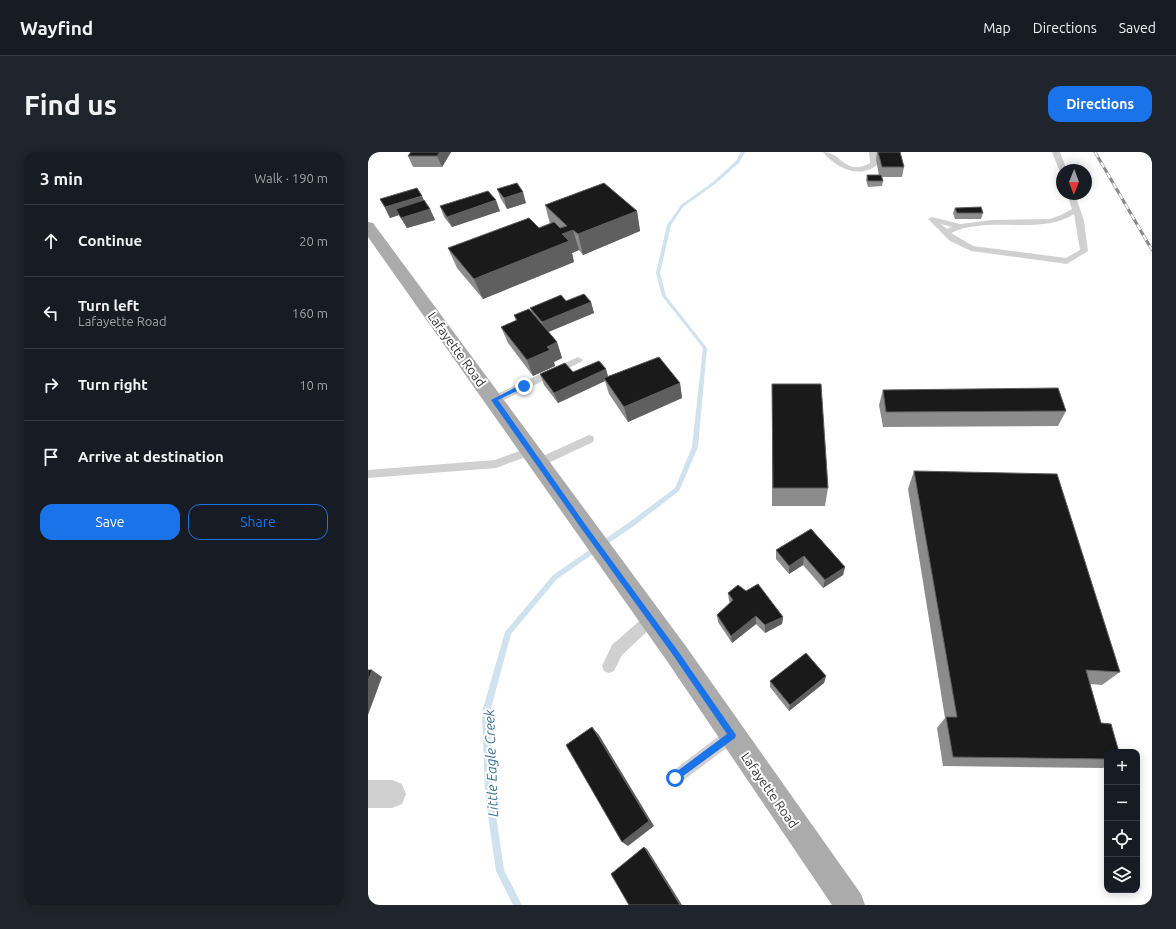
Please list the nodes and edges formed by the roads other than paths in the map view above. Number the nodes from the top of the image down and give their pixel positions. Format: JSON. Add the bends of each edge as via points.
{"nodes":[{"id":1,"x":827,"y":152,"type":"edge"},
{"id":2,"x":873,"y":152,"type":"edge"},
{"id":3,"x":1056,"y":152,"type":"edge"},
{"id":4,"x":1061,"y":164,"type":"edge"},
{"id":5,"x":1072,"y":200,"type":"edge"},
{"id":6,"x":1075,"y":210,"type":"junction"},
{"id":7,"x":1064,"y":217,"type":"junction"},
{"id":8,"x":1080,"y":221,"type":"junction"},
{"id":9,"x":368,"y":226,"type":"edge"},
{"id":10,"x":960,"y":226,"type":"junction"},
{"id":11,"x":946,"y":233,"type":"junction"},
{"id":12,"x":578,"y":360,"type":"dead end"},
{"id":13,"x":494,"y":400,"type":"junction"},
{"id":14,"x":589,"y":439,"type":"dead end"},
{"id":15,"x":534,"y":457,"type":"junction"},
{"id":16,"x":368,"y":474,"type":"edge"},
{"id":17,"x":650,"y":620,"type":"junction"},
{"id":18,"x":609,"y":666,"type":"dead end"},
{"id":19,"x":732,"y":735,"type":"junction"},
{"id":20,"x":675,"y":778,"type":"dead end"},
{"id":21,"x":850,"y":905,"type":"edge"}],
"edges":[{"from":1,"to":2,"type":"lane","via":[[834,162],[843,167],[861,169],[874,164]]},
{"from":3,"to":4,"type":"lane"},
{"from":5,"to":6,"type":"lane"},
{"from":6,"to":7,"type":"lane"},
{"from":6,"to":8,"type":"lane"},
{"from":7,"to":8,"type":"lane"},
{"from":7,"to":10,"type":"lane","via":[[1050,221],[992,222]]},
{"from":8,"to":11,"type":"lane","via":[[1084,251],[1067,261],[971,248],[952,240]]},
{"from":9,"to":13,"type":"main road","name":"Lafayette Road"},
{"from":10,"to":11,"type":"lane"},
{"from":10,"to":11,"type":"lane","via":[[932,219]]},
{"from":12,"to":13,"type":"lane"},
{"from":13,"to":15,"type":"main road","name":"Lafayette Road"},
{"from":14,"to":15,"type":"lane"},
{"from":15,"to":16,"type":"lane","via":[[496,464]]},
{"from":15,"to":17,"type":"main road","name":"Lafayette Road"},
{"from":17,"to":18,"type":"lane","via":[[617,650]]},
{"from":17,"to":19,"type":"main road","name":"Lafayette Road","via":[[676,653]]},
{"from":19,"to":20,"type":"lane"},
{"from":19,"to":21,"type":"main road","name":"Lafayette Road"}]}
